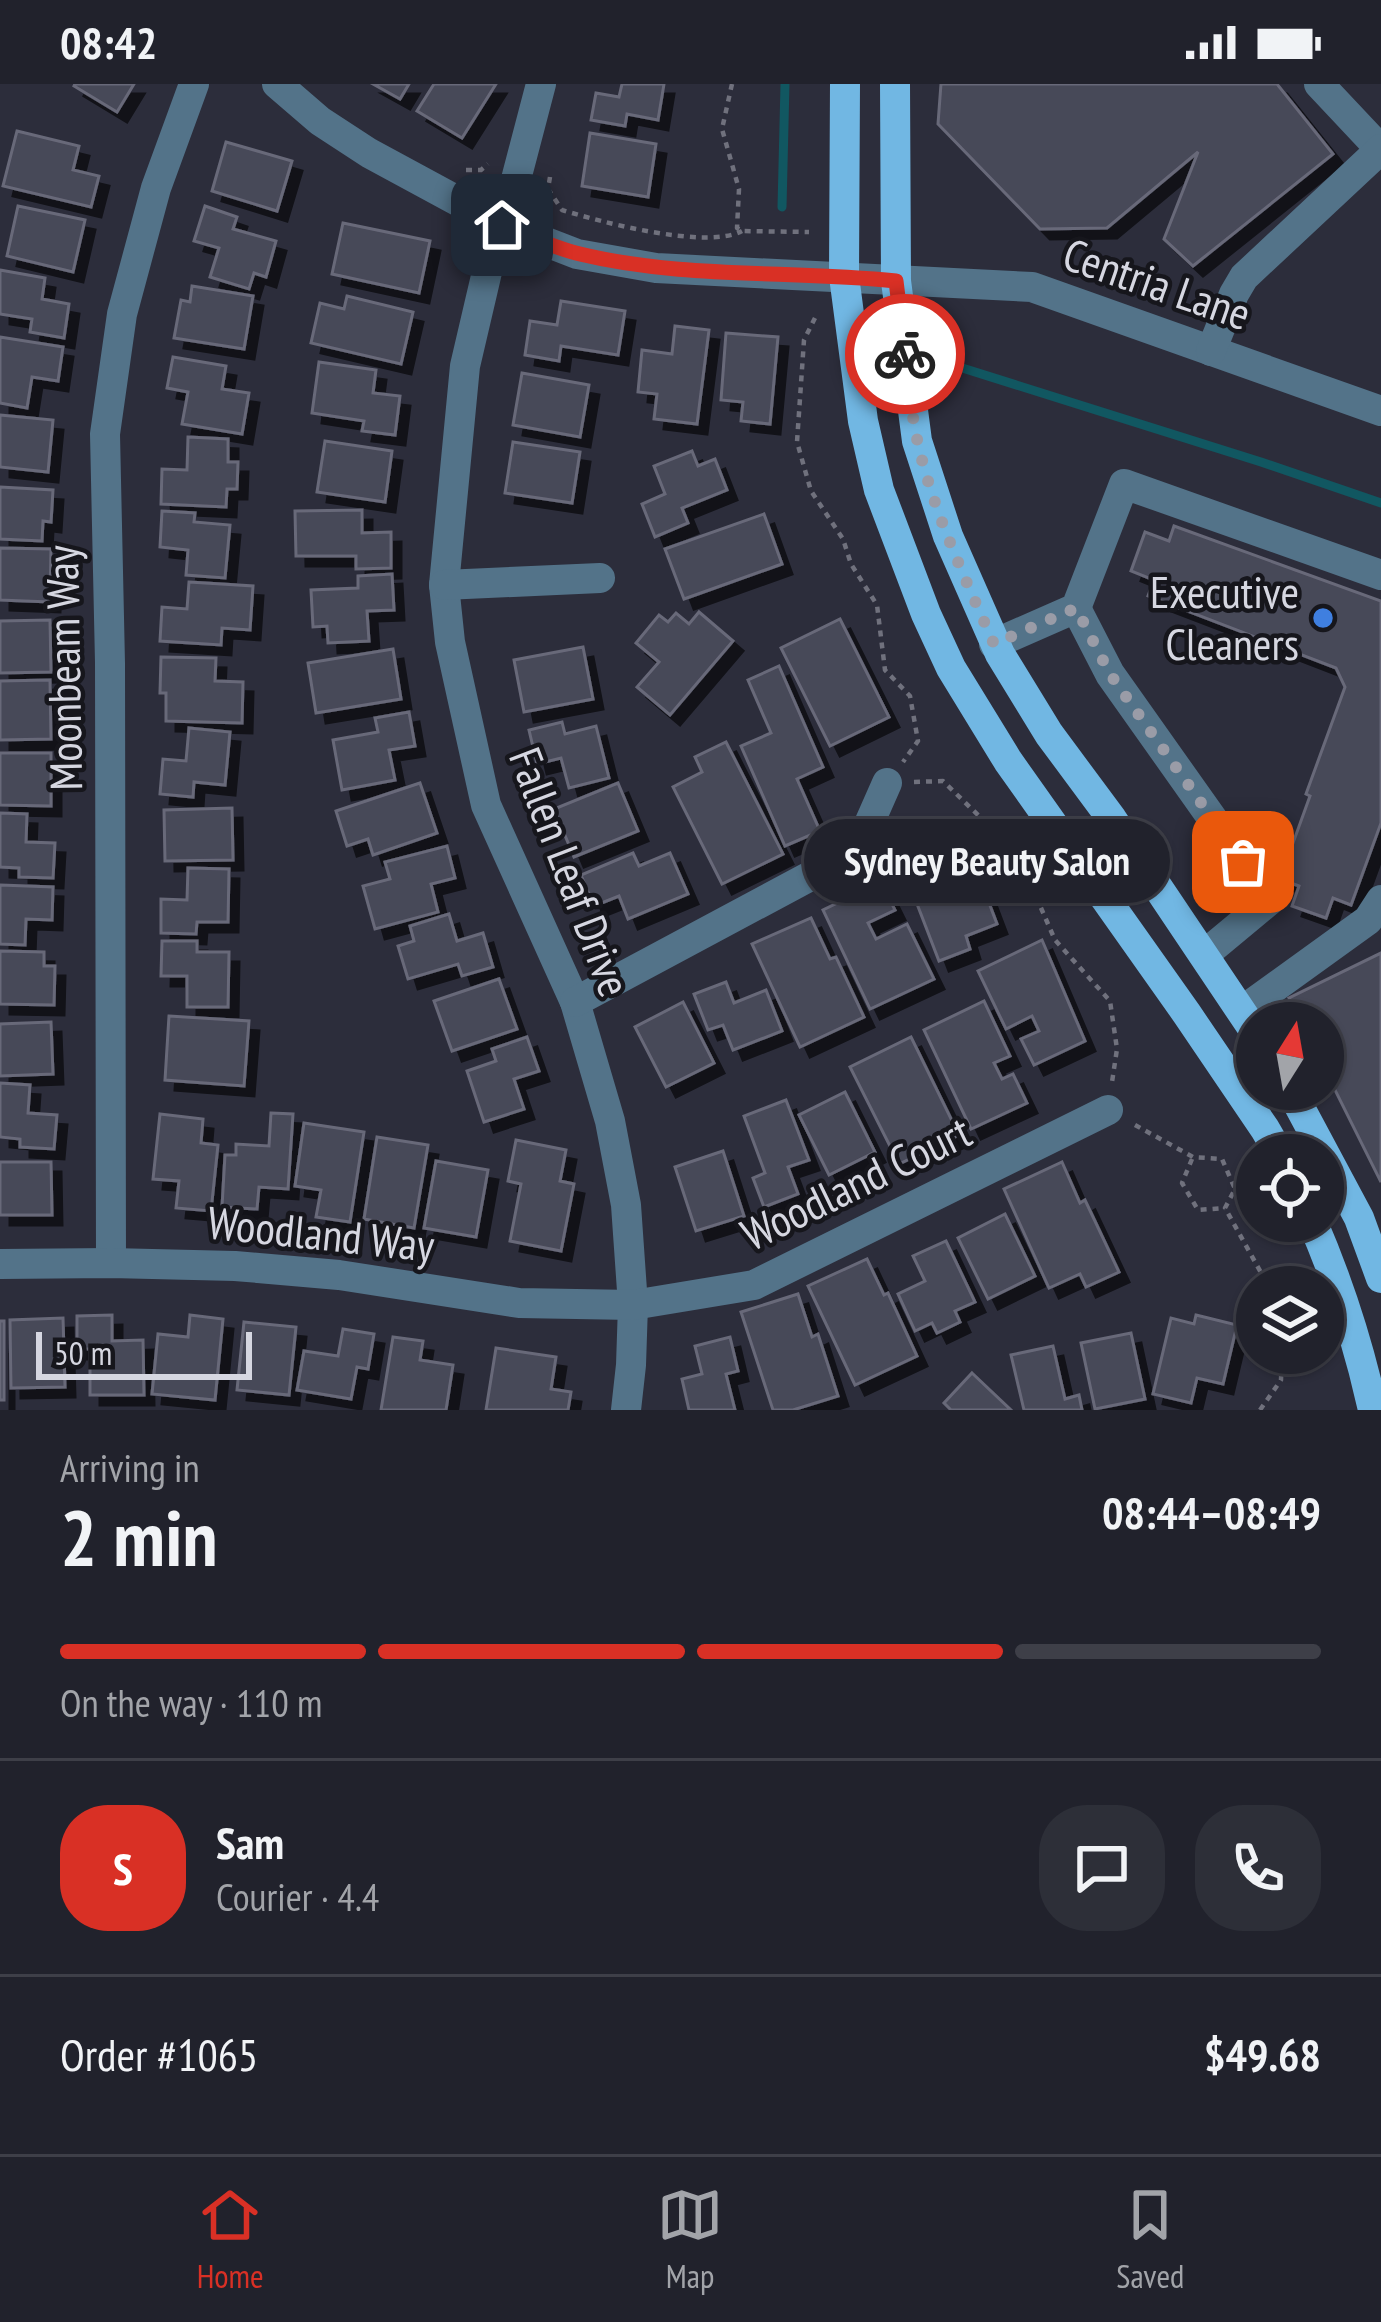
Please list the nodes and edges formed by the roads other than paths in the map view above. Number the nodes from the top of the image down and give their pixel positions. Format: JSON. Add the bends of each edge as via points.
{"nodes":[{"id":1,"x":194,"y":84,"type":"edge"},
{"id":2,"x":277,"y":84,"type":"edge"},
{"id":3,"x":541,"y":84,"type":"edge"},
{"id":4,"x":845,"y":84,"type":"edge"},
{"id":5,"x":895,"y":84,"type":"edge"},
{"id":6,"x":1318,"y":84,"type":"edge"},
{"id":7,"x":1381,"y":150,"type":"edge"},
{"id":8,"x":502,"y":225,"type":"junction"},
{"id":9,"x":844,"y":276,"type":"junction"},
{"id":10,"x":896,"y":281,"type":"junction"},
{"id":11,"x":1211,"y":351,"type":"junction"},
{"id":12,"x":1381,"y":411,"type":"edge"},
{"id":13,"x":1381,"y":575,"type":"edge"},
{"id":14,"x":601,"y":578,"type":"dead end"},
{"id":15,"x":445,"y":585,"type":"junction"},
{"id":16,"x":1076,"y":608,"type":"junction"},
{"id":17,"x":994,"y":644,"type":"junction"},
{"id":18,"x":951,"y":668,"type":"junction"},
{"id":19,"x":887,"y":783,"type":"road end"},
{"id":20,"x":1381,"y":900,"type":"edge"},
{"id":21,"x":1204,"y":954,"type":"junction"},
{"id":22,"x":1166,"y":984,"type":"junction"},
{"id":23,"x":575,"y":1002,"type":"junction"},
{"id":24,"x":1236,"y":1002,"type":"edge"},
{"id":25,"x":1274,"y":1002,"type":"edge"},
{"id":26,"x":1108,"y":1110,"type":"road end"},
{"id":27,"x":1302,"y":1110,"type":"edge"},
{"id":28,"x":1268,"y":1134,"type":"edge"},
{"id":29,"x":1321,"y":1242,"type":"edge"},
{"id":30,"x":111,"y":1263,"type":"junction"},
{"id":31,"x":0,"y":1264,"type":"edge"},
{"id":32,"x":1381,"y":1278,"type":"edge"},
{"id":33,"x":633,"y":1305,"type":"junction"},
{"id":34,"x":626,"y":1410,"type":"edge"},
{"id":35,"x":1373,"y":1410,"type":"edge"}],
"edges":[{"from":1,"to":30,"type":"street","name":"Moonbeam Way","via":[[122,314],[105,434]]},
{"from":2,"to":8,"type":"street","name":"Centria Lane","via":[[369,153]]},
{"from":3,"to":8,"type":"street","name":"Fallen Leaf Drive"},
{"from":4,"to":9,"type":"main road"},
{"from":5,"to":10,"type":"main road"},
{"from":6,"to":7,"type":"street"},
{"from":7,"to":11,"type":"street","via":[[1244,277]]},
{"from":8,"to":9,"type":"street","name":"Centria Lane","via":[[577,254],[656,268]]},
{"from":8,"to":15,"type":"street","name":"Fallen Leaf Drive","via":[[465,366]]},
{"from":9,"to":10,"type":"street","name":"Centria Lane"},
{"from":9,"to":18,"type":"main road","via":[[880,490]]},
{"from":10,"to":11,"type":"street","name":"Centria Lane","via":[[1032,287]]},
{"from":10,"to":17,"type":"main road","via":[[917,440]]},
{"from":11,"to":12,"type":"street","name":"Centria Lane"},
{"from":13,"to":16,"type":"street","via":[[1124,484]]},
{"from":14,"to":15,"type":"street"},
{"from":15,"to":23,"type":"street","name":"Fallen Leaf Drive","via":[[486,805]]},
{"from":16,"to":17,"type":"street"},
{"from":16,"to":21,"type":"street","via":[[1110,674],[1270,900]]},
{"from":17,"to":18,"type":"main road"},
{"from":17,"to":21,"type":"main road"},
{"from":18,"to":22,"type":"main road"},
{"from":19,"to":23,"type":"street","via":[[856,851]]},
{"from":20,"to":25,"type":"street"},
{"from":21,"to":22,"type":"main road"},
{"from":21,"to":24,"type":"main road"},
{"from":22,"to":28,"type":"main road"},
{"from":23,"to":33,"type":"street","name":"Fallen Leaf Drive","via":[[610,1120]]},
{"from":26,"to":33,"type":"street","name":"Woodland Court","via":[[754,1285]]},
{"from":27,"to":32,"type":"main road"},
{"from":29,"to":35,"type":"main road"},
{"from":30,"to":31,"type":"street","name":"Woodland Way"},
{"from":30,"to":33,"type":"street","name":"Woodland Way","via":[[338,1274],[519,1303]]},
{"from":33,"to":34,"type":"street","name":"Fallen Leaf Drive"}]}
